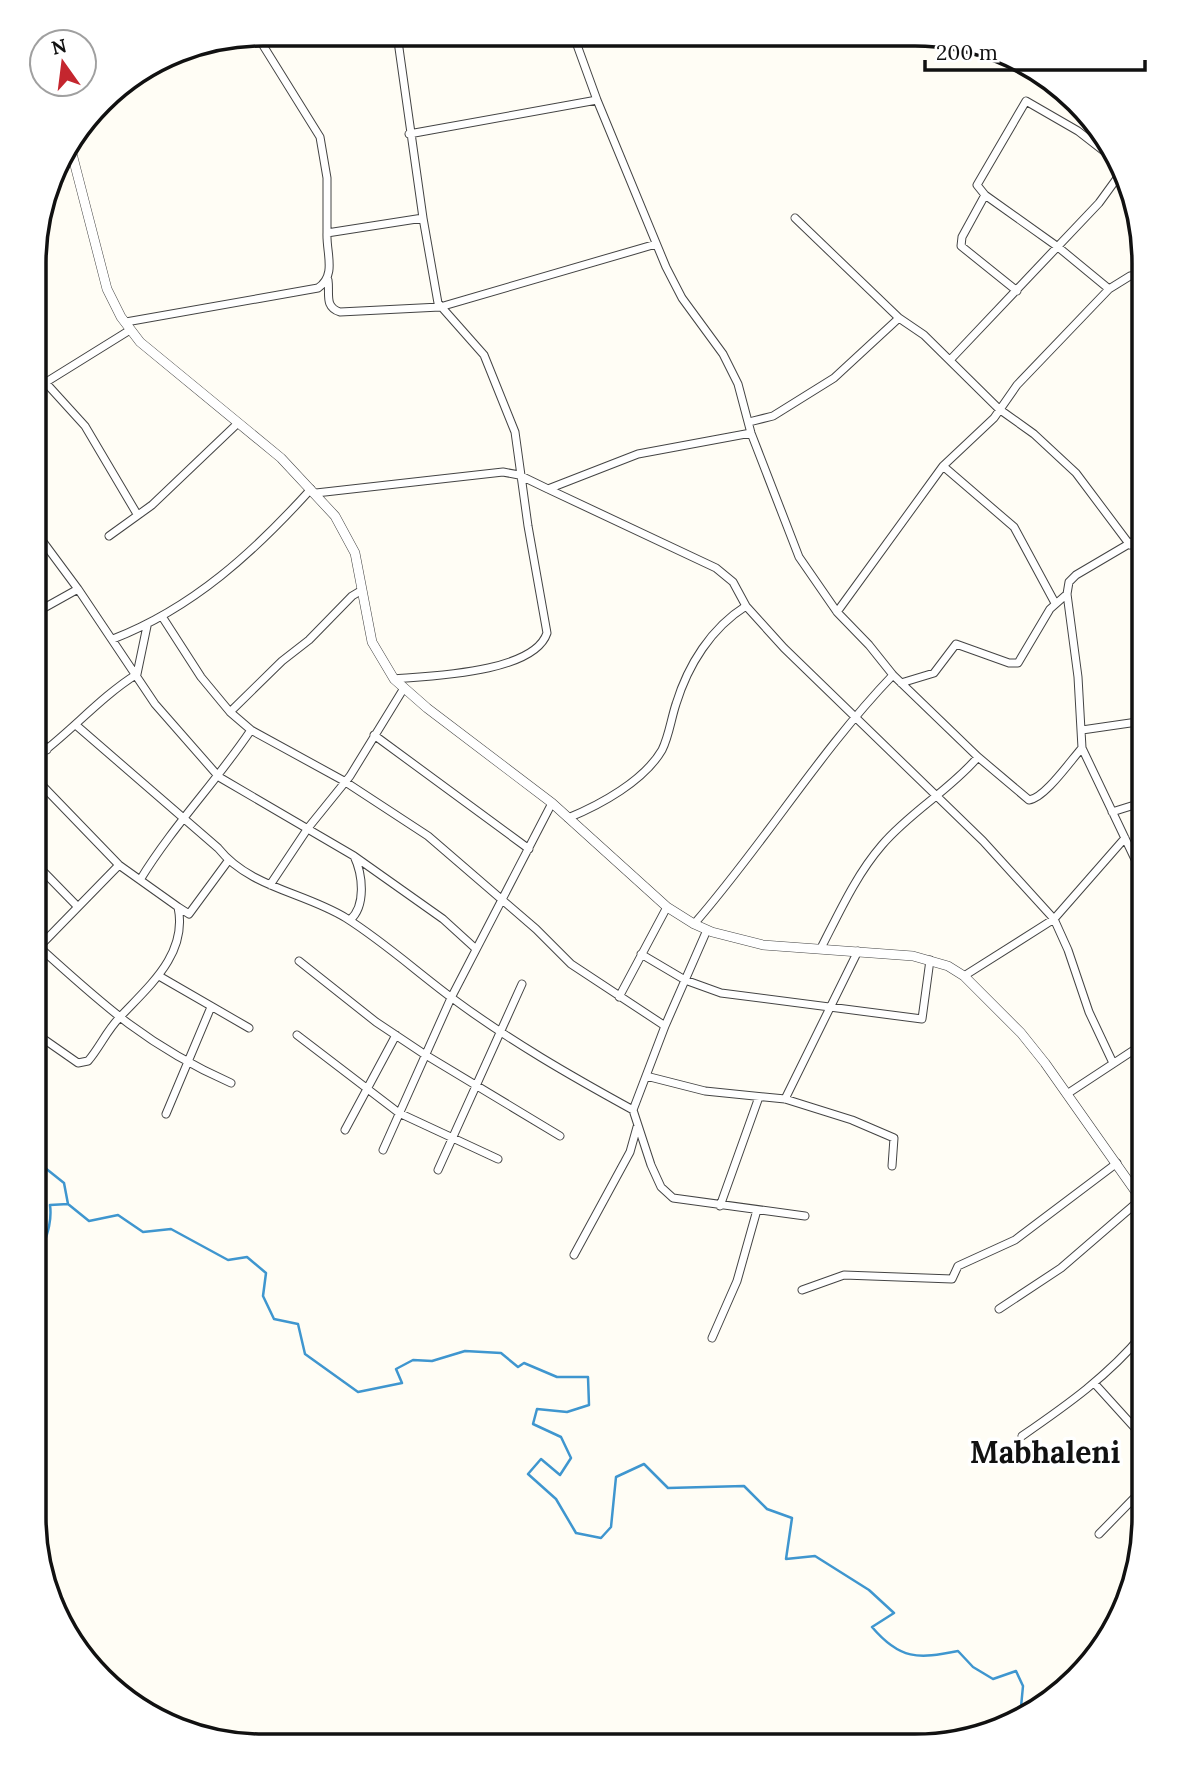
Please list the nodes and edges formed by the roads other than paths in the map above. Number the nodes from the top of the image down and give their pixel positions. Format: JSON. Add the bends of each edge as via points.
{"nodes":[{"id":1,"x":263,"y":46,"type":"edge"},
{"id":2,"x":398,"y":46,"type":"edge"},
{"id":3,"x":577,"y":46,"type":"edge"},
{"id":4,"x":597,"y":100,"type":"junction"},
{"id":5,"x":409,"y":134,"type":"junction"},
{"id":6,"x":1097,"y":146,"type":"edge"},
{"id":7,"x":73,"y":158,"type":"edge"},
{"id":8,"x":1115,"y":181,"type":"edge"},
{"id":9,"x":985,"y":195,"type":"junction"},
{"id":10,"x":423,"y":218,"type":"junction"},
{"id":11,"x":795,"y":218,"type":"dead end"},
{"id":12,"x":327,"y":233,"type":"junction"},
{"id":13,"x":656,"y":244,"type":"junction"},
{"id":14,"x":1058,"y":247,"type":"junction"},
{"id":15,"x":1132,"y":276,"type":"edge"},
{"id":16,"x":328,"y":280,"type":"junction"},
{"id":17,"x":1109,"y":289,"type":"junction"},
{"id":18,"x":1017,"y":291,"type":"junction"},
{"id":19,"x":440,"y":307,"type":"junction"},
{"id":20,"x":900,"y":318,"type":"junction"},
{"id":21,"x":128,"y":326,"type":"junction"},
{"id":22,"x":951,"y":359,"type":"junction"},
{"id":23,"x":46,"y":384,"type":"joint"},
{"id":24,"x":999,"y":409,"type":"junction"},
{"id":25,"x":750,"y":422,"type":"junction"},
{"id":26,"x":237,"y":424,"type":"junction"},
{"id":27,"x":751,"y":433,"type":"junction"},
{"id":28,"x":943,"y":466,"type":"junction"},
{"id":29,"x":519,"y":475,"type":"junction"},
{"id":30,"x":548,"y":489,"type":"junction"},
{"id":31,"x":314,"y":491,"type":"junction"},
{"id":32,"x":137,"y":514,"type":"junction"},
{"id":33,"x":109,"y":536,"type":"dead end"},
{"id":34,"x":45,"y":544,"type":"edge"},
{"id":35,"x":1130,"y":544,"type":"joint"},
{"id":36,"x":78,"y":589,"type":"junction"},
{"id":37,"x":362,"y":590,"type":"junction"},
{"id":38,"x":1066,"y":594,"type":"junction"},
{"id":39,"x":1055,"y":603,"type":"junction"},
{"id":40,"x":746,"y":606,"type":"junction"},
{"id":41,"x":45,"y":607,"type":"edge"},
{"id":42,"x":837,"y":612,"type":"junction"},
{"id":43,"x":163,"y":618,"type":"junction"},
{"id":44,"x":147,"y":626,"type":"junction"},
{"id":45,"x":113,"y":639,"type":"junction"},
{"id":46,"x":137,"y":674,"type":"junction"},
{"id":47,"x":893,"y":675,"type":"junction"},
{"id":48,"x":394,"y":679,"type":"junction"},
{"id":49,"x":901,"y":683,"type":"junction"},
{"id":50,"x":404,"y":688,"type":"junction"},
{"id":51,"x":229,"y":712,"type":"junction"},
{"id":52,"x":852,"y":717,"type":"junction"},
{"id":53,"x":1132,"y":723,"type":"edge"},
{"id":54,"x":77,"y":726,"type":"junction"},
{"id":55,"x":251,"y":730,"type":"junction"},
{"id":56,"x":1082,"y":730,"type":"junction"},
{"id":57,"x":374,"y":735,"type":"junction"},
{"id":58,"x":45,"y":746,"type":"edge"},
{"id":59,"x":1082,"y":748,"type":"junction"},
{"id":60,"x":47,"y":750,"type":"joint"},
{"id":61,"x":978,"y":757,"type":"junction"},
{"id":62,"x":219,"y":776,"type":"junction"},
{"id":63,"x":344,"y":781,"type":"junction"},
{"id":64,"x":45,"y":788,"type":"edge"},
{"id":65,"x":937,"y":799,"type":"junction"},
{"id":66,"x":552,"y":803,"type":"junction"},
{"id":67,"x":1132,"y":806,"type":"edge"},
{"id":68,"x":1112,"y":812,"type":"junction"},
{"id":69,"x":182,"y":818,"type":"junction"},
{"id":70,"x":568,"y":818,"type":"junction"},
{"id":71,"x":308,"y":828,"type":"junction"},
{"id":72,"x":1125,"y":838,"type":"junction"},
{"id":73,"x":529,"y":849,"type":"junction"},
{"id":74,"x":1132,"y":852,"type":"edge"},
{"id":75,"x":354,"y":856,"type":"junction"},
{"id":76,"x":228,"y":861,"type":"junction"},
{"id":77,"x":119,"y":865,"type":"junction"},
{"id":78,"x":45,"y":873,"type":"edge"},
{"id":79,"x":140,"y":880,"type":"junction"},
{"id":80,"x":271,"y":886,"type":"junction"},
{"id":81,"x":502,"y":898,"type":"junction"},
{"id":82,"x":667,"y":906,"type":"junction"},
{"id":83,"x":78,"y":907,"type":"junction"},
{"id":84,"x":178,"y":907,"type":"junction"},
{"id":85,"x":1054,"y":919,"type":"junction"},
{"id":86,"x":349,"y":920,"type":"junction"},
{"id":87,"x":694,"y":924,"type":"junction"},
{"id":88,"x":706,"y":930,"type":"junction"},
{"id":89,"x":45,"y":942,"type":"edge"},
{"id":90,"x":821,"y":948,"type":"junction"},
{"id":91,"x":476,"y":950,"type":"junction"},
{"id":92,"x":858,"y":951,"type":"junction"},
{"id":93,"x":642,"y":954,"type":"junction"},
{"id":94,"x":45,"y":957,"type":"edge"},
{"id":95,"x":930,"y":960,"type":"junction"},
{"id":96,"x":299,"y":961,"type":"dead end"},
{"id":97,"x":159,"y":976,"type":"junction"},
{"id":98,"x":964,"y":976,"type":"junction"},
{"id":99,"x":685,"y":980,"type":"junction"},
{"id":100,"x":522,"y":984,"type":"dead end"},
{"id":101,"x":619,"y":997,"type":"junction"},
{"id":102,"x":451,"y":998,"type":"junction"},
{"id":103,"x":211,"y":1006,"type":"junction"},
{"id":104,"x":828,"y":1009,"type":"junction"},
{"id":105,"x":118,"y":1018,"type":"junction"},
{"id":106,"x":665,"y":1026,"type":"junction"},
{"id":107,"x":249,"y":1028,"type":"dead end"},
{"id":108,"x":500,"y":1033,"type":"junction"},
{"id":109,"x":297,"y":1035,"type":"dead end"},
{"id":110,"x":396,"y":1035,"type":"junction"},
{"id":111,"x":46,"y":1040,"type":"dead end"},
{"id":112,"x":1131,"y":1051,"type":"edge"},
{"id":113,"x":424,"y":1054,"type":"junction"},
{"id":114,"x":186,"y":1063,"type":"junction"},
{"id":115,"x":1113,"y":1063,"type":"junction"},
{"id":116,"x":646,"y":1076,"type":"junction"},
{"id":117,"x":231,"y":1083,"type":"dead end"},
{"id":118,"x":475,"y":1085,"type":"junction"},
{"id":119,"x":368,"y":1091,"type":"junction"},
{"id":120,"x":1067,"y":1094,"type":"junction"},
{"id":121,"x":759,"y":1097,"type":"junction"},
{"id":122,"x":785,"y":1099,"type":"junction"},
{"id":123,"x":633,"y":1110,"type":"junction"},
{"id":124,"x":400,"y":1113,"type":"junction"},
{"id":125,"x":166,"y":1114,"type":"dead end"},
{"id":126,"x":638,"y":1123,"type":"junction"},
{"id":127,"x":345,"y":1130,"type":"dead end"},
{"id":128,"x":560,"y":1136,"type":"dead end"},
{"id":129,"x":454,"y":1140,"type":"junction"},
{"id":130,"x":383,"y":1150,"type":"dead end"},
{"id":131,"x":498,"y":1159,"type":"dead end"},
{"id":132,"x":1117,"y":1163,"type":"junction"},
{"id":133,"x":892,"y":1166,"type":"dead end"},
{"id":134,"x":438,"y":1170,"type":"dead end"},
{"id":135,"x":1131,"y":1185,"type":"edge"},
{"id":136,"x":720,"y":1206,"type":"junction"},
{"id":137,"x":757,"y":1210,"type":"junction"},
{"id":138,"x":1131,"y":1210,"type":"edge"},
{"id":139,"x":805,"y":1216,"type":"dead end"},
{"id":140,"x":574,"y":1255,"type":"dead end"},
{"id":141,"x":803,"y":1290,"type":"dead end"},
{"id":142,"x":999,"y":1309,"type":"dead end"},
{"id":143,"x":712,"y":1338,"type":"dead end"},
{"id":144,"x":1131,"y":1348,"type":"edge"},
{"id":145,"x":1095,"y":1384,"type":"junction"},
{"id":146,"x":1131,"y":1424,"type":"edge"},
{"id":147,"x":1022,"y":1436,"type":"dead end"},
{"id":148,"x":1131,"y":1501,"type":"edge"},
{"id":149,"x":1099,"y":1534,"type":"dead end"}],
"edges":[{"from":1,"to":12,"type":"street","via":[[320,137],[327,178]]},
{"from":2,"to":5,"type":"street"},
{"from":3,"to":4,"type":"street"},
{"from":4,"to":5,"type":"street"},
{"from":4,"to":13,"type":"street"},
{"from":5,"to":10,"type":"street"},
{"from":6,"to":9,"type":"street","via":[[1026,101],[977,182]]},
{"from":7,"to":21,"type":"street","via":[[107,289]]},
{"from":8,"to":14,"type":"street"},
{"from":9,"to":14,"type":"street"},
{"from":9,"to":18,"type":"street","via":[[961,246]]},
{"from":10,"to":12,"type":"street"},
{"from":10,"to":19,"type":"street"},
{"from":11,"to":20,"type":"street"},
{"from":12,"to":16,"type":"street"},
{"from":13,"to":19,"type":"street"},
{"from":13,"to":25,"type":"street","via":[[682,298],[730,368]]},
{"from":14,"to":17,"type":"street"},
{"from":14,"to":18,"type":"street"},
{"from":15,"to":17,"type":"street"},
{"from":16,"to":19,"type":"street","via":[[328,303],[340,312]]},
{"from":16,"to":21,"type":"street","via":[[309,290]]},
{"from":17,"to":24,"type":"street"},
{"from":18,"to":22,"type":"street"},
{"from":19,"to":29,"type":"street","via":[[492,369],[519,447]]},
{"from":20,"to":22,"type":"street"},
{"from":20,"to":25,"type":"street","via":[[834,378],[773,416]]},
{"from":21,"to":23,"type":"street"},
{"from":21,"to":26,"type":"street","via":[[178,376]]},
{"from":22,"to":24,"type":"street"},
{"from":23,"to":32,"type":"street","via":[[85,426]]},
{"from":24,"to":28,"type":"street"},
{"from":24,"to":35,"type":"street","via":[[1076,473]]},
{"from":25,"to":27,"type":"street"},
{"from":26,"to":31,"type":"street"},
{"from":26,"to":32,"type":"street"},
{"from":27,"to":30,"type":"street","via":[[638,454]]},
{"from":27,"to":42,"type":"street","via":[[799,557]]},
{"from":28,"to":39,"type":"street","via":[[1014,527]]},
{"from":28,"to":42,"type":"street"},
{"from":29,"to":30,"type":"street"},
{"from":29,"to":31,"type":"street","via":[[494,472]]},
{"from":29,"to":48,"type":"street","via":[[546,638],[498,667]]},
{"from":30,"to":40,"type":"street","via":[[716,568],[733,582]]},
{"from":31,"to":37,"type":"street","via":[[350,539]]},
{"from":31,"to":43,"type":"street","via":[[222,579]]},
{"from":32,"to":33,"type":"street"},
{"from":34,"to":36,"type":"street"},
{"from":35,"to":38,"type":"street","via":[[1076,575]]},
{"from":36,"to":41,"type":"street"},
{"from":36,"to":45,"type":"street"},
{"from":37,"to":48,"type":"street","via":[[372,642]]},
{"from":37,"to":51,"type":"street"},
{"from":38,"to":39,"type":"street"},
{"from":38,"to":56,"type":"street"},
{"from":39,"to":49,"type":"street","via":[[1016,664],[956,644],[934,673]]},
{"from":40,"to":52,"type":"street"},
{"from":40,"to":70,"type":"street","via":[[723,621],[695,660],[654,761],[603,802]]},
{"from":42,"to":47,"type":"street"},
{"from":43,"to":44,"type":"street"},
{"from":43,"to":51,"type":"street"},
{"from":44,"to":45,"type":"street"},
{"from":44,"to":46,"type":"street"},
{"from":45,"to":46,"type":"street"},
{"from":46,"to":54,"type":"street","via":[[101,698]]},
{"from":46,"to":62,"type":"street","via":[[155,705]]},
{"from":47,"to":49,"type":"street"},
{"from":47,"to":52,"type":"street"},
{"from":48,"to":50,"type":"street"},
{"from":49,"to":61,"type":"street"},
{"from":50,"to":57,"type":"street"},
{"from":50,"to":66,"type":"street"},
{"from":51,"to":55,"type":"street"},
{"from":52,"to":65,"type":"street"},
{"from":52,"to":87,"type":"street"},
{"from":53,"to":56,"type":"street"},
{"from":54,"to":60,"type":"street"},
{"from":54,"to":69,"type":"street"},
{"from":55,"to":62,"type":"street"},
{"from":55,"to":63,"type":"street"},
{"from":56,"to":59,"type":"street"},
{"from":57,"to":63,"type":"street"},
{"from":57,"to":73,"type":"street"},
{"from":58,"to":60,"type":"street"},
{"from":59,"to":61,"type":"street","via":[[1032,800]]},
{"from":59,"to":68,"type":"street"},
{"from":61,"to":65,"type":"street"},
{"from":62,"to":69,"type":"street"},
{"from":62,"to":71,"type":"street"},
{"from":63,"to":71,"type":"street"},
{"from":63,"to":81,"type":"street","via":[[428,836]]},
{"from":64,"to":77,"type":"street"},
{"from":65,"to":85,"type":"street","via":[[983,841]]},
{"from":65,"to":90,"type":"street","via":[[881,846],[852,888]]},
{"from":66,"to":70,"type":"street"},
{"from":66,"to":73,"type":"street"},
{"from":67,"to":68,"type":"street"},
{"from":68,"to":72,"type":"street"},
{"from":69,"to":76,"type":"street"},
{"from":69,"to":79,"type":"street"},
{"from":70,"to":82,"type":"street"},
{"from":71,"to":75,"type":"street"},
{"from":71,"to":80,"type":"street"},
{"from":72,"to":74,"type":"street"},
{"from":72,"to":85,"type":"street"},
{"from":73,"to":81,"type":"street"},
{"from":75,"to":86,"type":"street","via":[[360,903]]},
{"from":75,"to":91,"type":"street","via":[[443,919]]},
{"from":76,"to":80,"type":"street"},
{"from":76,"to":84,"type":"street","via":[[189,914]]},
{"from":77,"to":79,"type":"street"},
{"from":77,"to":83,"type":"street"},
{"from":78,"to":83,"type":"street"},
{"from":79,"to":84,"type":"street"},
{"from":80,"to":86,"type":"street","via":[[323,904]]},
{"from":81,"to":91,"type":"street"},
{"from":81,"to":101,"type":"street","via":[[571,964]]},
{"from":82,"to":87,"type":"street"},
{"from":82,"to":93,"type":"street"},
{"from":83,"to":89,"type":"street"},
{"from":84,"to":97,"type":"street","via":[[182,926]]},
{"from":85,"to":98,"type":"street"},
{"from":85,"to":115,"type":"street"},
{"from":86,"to":102,"type":"street"},
{"from":87,"to":88,"type":"street"},
{"from":88,"to":90,"type":"street","via":[[763,944]]},
{"from":88,"to":99,"type":"street"},
{"from":90,"to":92,"type":"street"},
{"from":91,"to":102,"type":"street"},
{"from":92,"to":95,"type":"street"},
{"from":92,"to":104,"type":"street"},
{"from":93,"to":99,"type":"street"},
{"from":93,"to":101,"type":"street"},
{"from":94,"to":105,"type":"street"},
{"from":95,"to":98,"type":"street"},
{"from":95,"to":104,"type":"street","via":[[922,1019]]},
{"from":96,"to":110,"type":"street"},
{"from":97,"to":103,"type":"street"},
{"from":97,"to":105,"type":"street"},
{"from":98,"to":120,"type":"street","via":[[1021,1033]]},
{"from":99,"to":104,"type":"street","via":[[742,997]]},
{"from":99,"to":106,"type":"street"},
{"from":100,"to":108,"type":"street"},
{"from":101,"to":106,"type":"street"},
{"from":102,"to":108,"type":"street"},
{"from":102,"to":113,"type":"street"},
{"from":103,"to":107,"type":"street"},
{"from":103,"to":114,"type":"street"},
{"from":104,"to":122,"type":"street"},
{"from":105,"to":111,"type":"street","via":[[85,1064]]},
{"from":105,"to":114,"type":"street"},
{"from":106,"to":116,"type":"street"},
{"from":108,"to":118,"type":"street"},
{"from":108,"to":123,"type":"street"},
{"from":109,"to":119,"type":"street"},
{"from":110,"to":113,"type":"street"},
{"from":110,"to":119,"type":"street"},
{"from":112,"to":115,"type":"street"},
{"from":113,"to":118,"type":"street"},
{"from":113,"to":124,"type":"street"},
{"from":114,"to":117,"type":"street"},
{"from":114,"to":125,"type":"street"},
{"from":115,"to":120,"type":"street"},
{"from":116,"to":121,"type":"street","via":[[705,1091]]},
{"from":116,"to":123,"type":"street"},
{"from":118,"to":128,"type":"street"},
{"from":118,"to":129,"type":"street"},
{"from":119,"to":124,"type":"street"},
{"from":119,"to":127,"type":"street"},
{"from":120,"to":132,"type":"street"},
{"from":121,"to":122,"type":"street"},
{"from":121,"to":136,"type":"street"},
{"from":122,"to":133,"type":"street","via":[[892,1136]]},
{"from":123,"to":126,"type":"street"},
{"from":124,"to":129,"type":"street"},
{"from":124,"to":130,"type":"street"},
{"from":126,"to":136,"type":"street","via":[[645,1152],[670,1197]]},
{"from":126,"to":140,"type":"street","via":[[630,1152]]},
{"from":129,"to":131,"type":"street"},
{"from":129,"to":134,"type":"street"},
{"from":132,"to":135,"type":"street"},
{"from":132,"to":141,"type":"street","via":[[1015,1240],[958,1266],[951,1279],[844,1275]]},
{"from":136,"to":137,"type":"street"},
{"from":137,"to":139,"type":"street"},
{"from":137,"to":143,"type":"street","via":[[737,1281]]},
{"from":138,"to":142,"type":"street","via":[[1061,1268]]},
{"from":144,"to":145,"type":"street"},
{"from":145,"to":146,"type":"street"},
{"from":145,"to":147,"type":"street"},
{"from":148,"to":149,"type":"street"}]}
